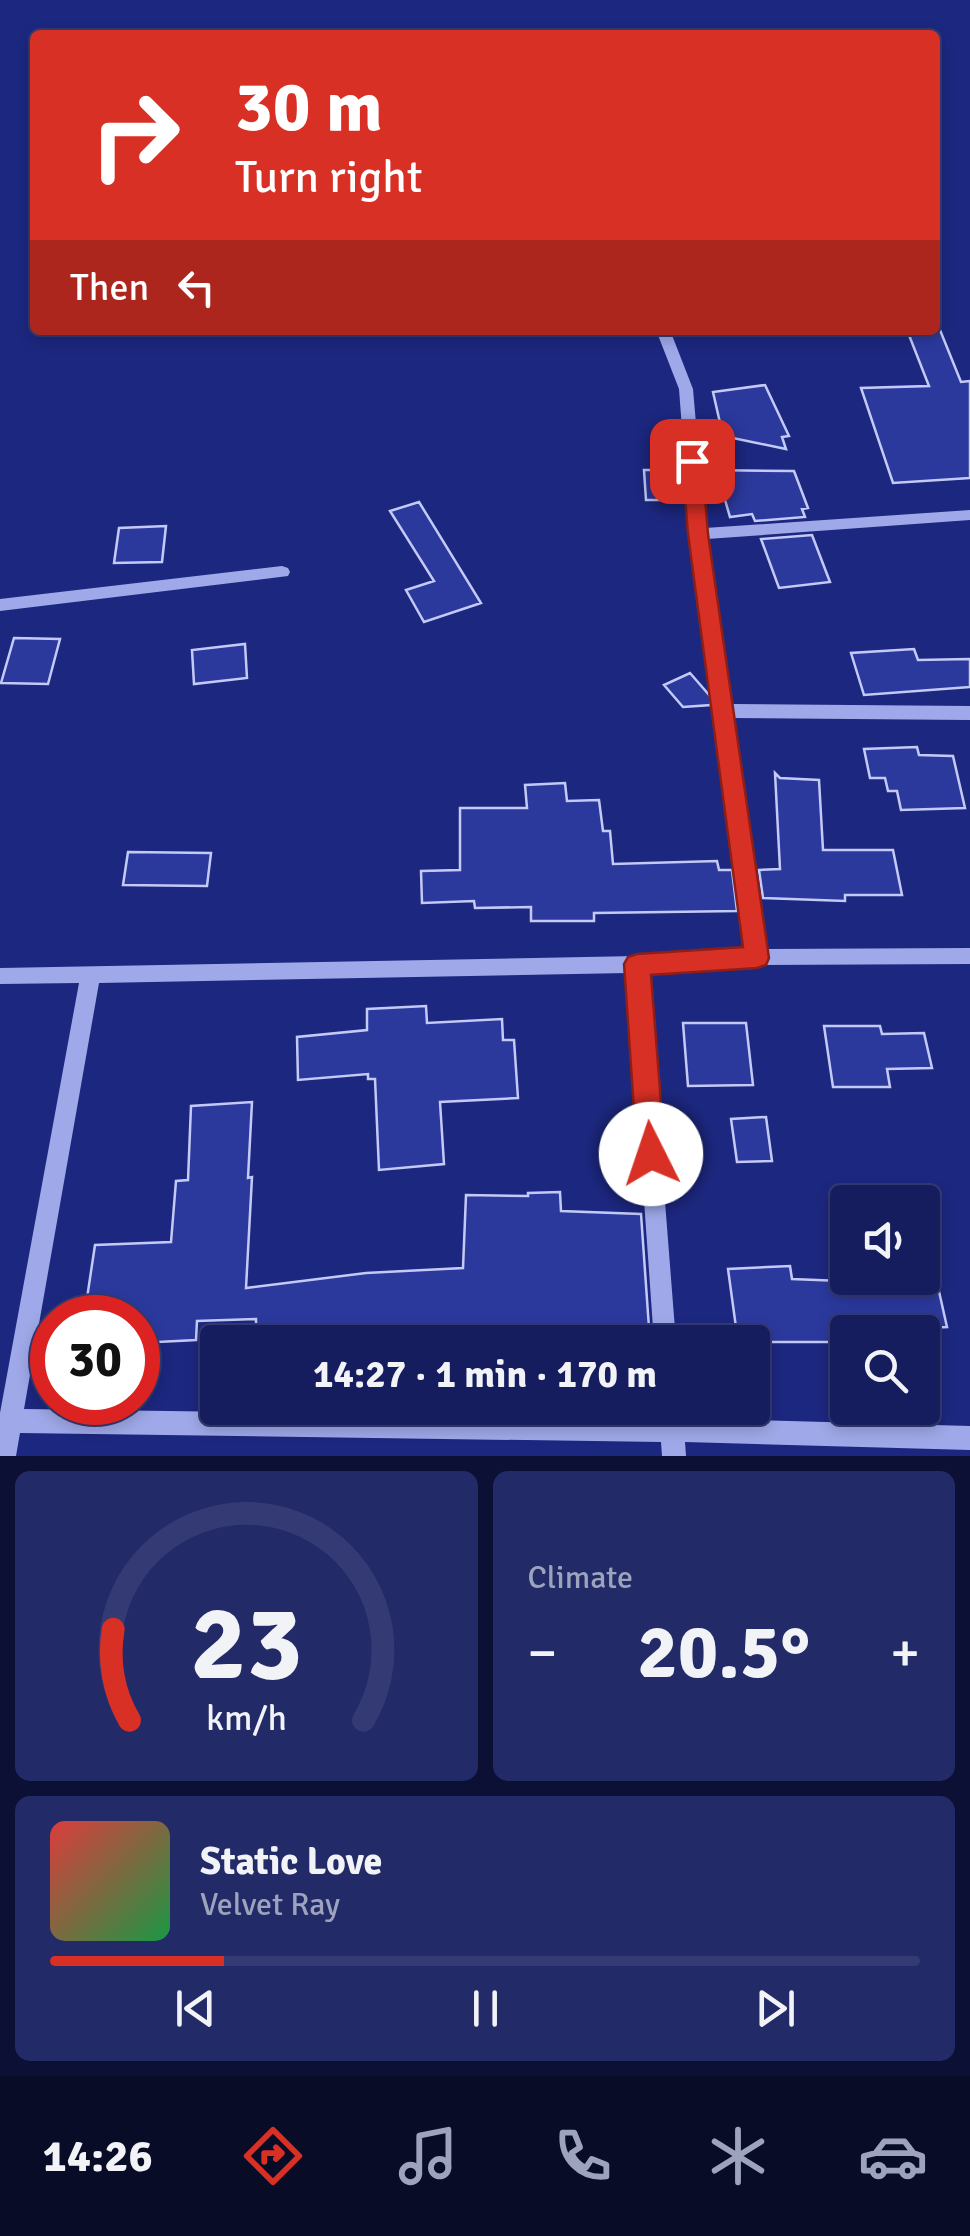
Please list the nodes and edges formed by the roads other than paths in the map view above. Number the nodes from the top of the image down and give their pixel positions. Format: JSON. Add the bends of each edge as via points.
{"nodes":[{"id":1,"x":665,"y":335,"type":"edge"},
{"id":2,"x":970,"y":515,"type":"edge"},
{"id":3,"x":698,"y":534,"type":"junction"},
{"id":4,"x":282,"y":572,"type":"dead end"},
{"id":5,"x":0,"y":605,"type":"edge"},
{"id":6,"x":725,"y":711,"type":"junction"},
{"id":7,"x":970,"y":714,"type":"edge"},
{"id":8,"x":970,"y":956,"type":"edge"},
{"id":9,"x":757,"y":958,"type":"junction"},
{"id":10,"x":637,"y":964,"type":"junction"},
{"id":11,"x":91,"y":973,"type":"junction"},
{"id":12,"x":0,"y":976,"type":"edge"},
{"id":13,"x":664,"y":1325,"type":"edge"},
{"id":14,"x":200,"y":1421,"type":"edge"},
{"id":15,"x":10,"y":1422,"type":"junction"},
{"id":16,"x":672,"y":1425,"type":"edge"},
{"id":17,"x":770,"y":1425,"type":"edge"},
{"id":18,"x":970,"y":1438,"type":"edge"},
{"id":19,"x":4,"y":1456,"type":"edge"},
{"id":20,"x":674,"y":1456,"type":"edge"}],
"edges":[{"from":1,"to":3,"type":"street","via":[[686,389]]},
{"from":2,"to":3,"type":"street"},
{"from":3,"to":6,"type":"street"},
{"from":4,"to":5,"type":"street"},
{"from":6,"to":7,"type":"street"},
{"from":6,"to":9,"type":"street"},
{"from":8,"to":9,"type":"street"},
{"from":9,"to":10,"type":"street"},
{"from":10,"to":11,"type":"street"},
{"from":10,"to":13,"type":"street"},
{"from":11,"to":12,"type":"street"},
{"from":11,"to":15,"type":"street"},
{"from":14,"to":15,"type":"street"},
{"from":15,"to":19,"type":"street"},
{"from":16,"to":20,"type":"street"},
{"from":17,"to":18,"type":"street"}]}
